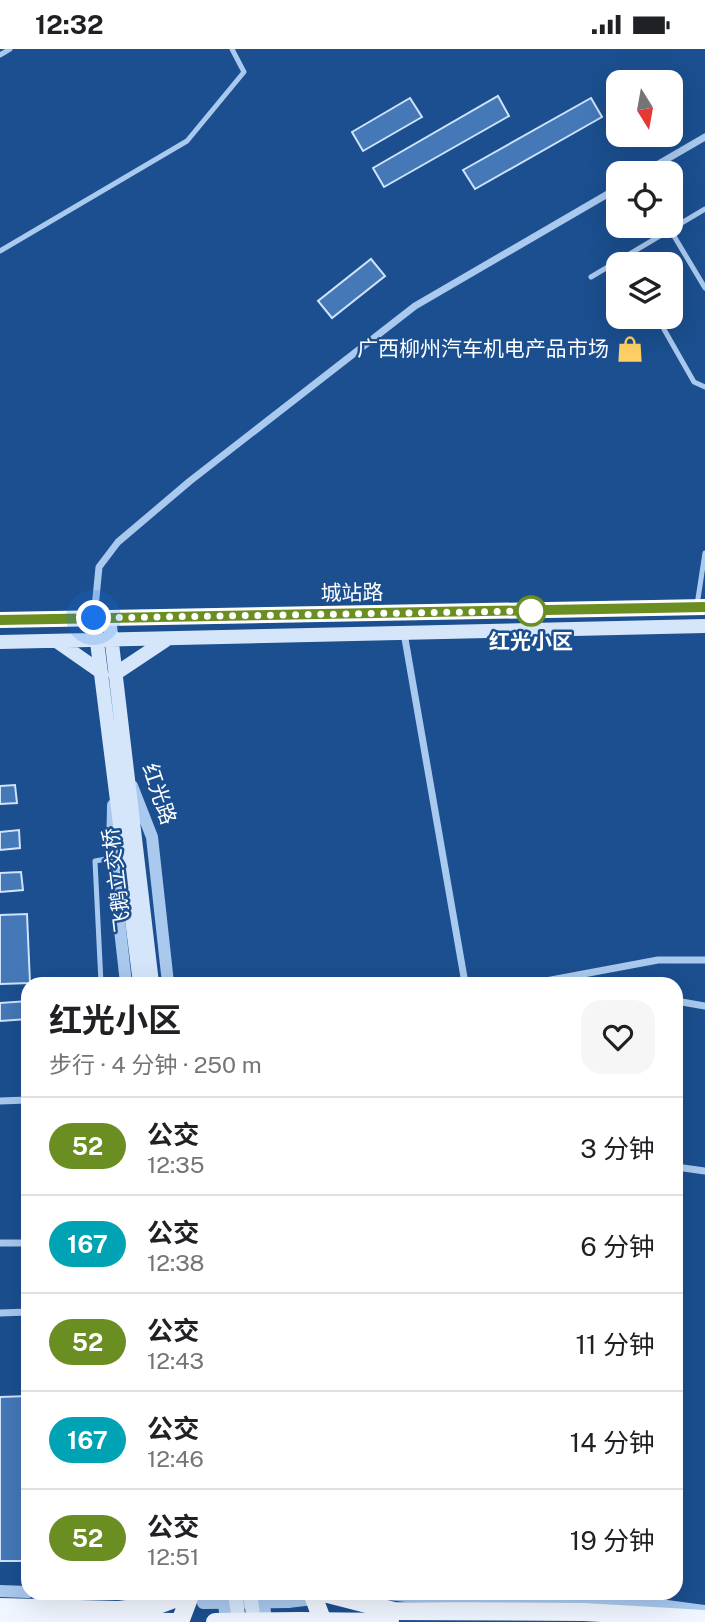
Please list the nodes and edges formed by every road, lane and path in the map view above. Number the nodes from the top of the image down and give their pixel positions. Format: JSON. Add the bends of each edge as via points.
{"nodes":[{"id":1,"x":10,"y":49,"type":"edge"},
{"id":2,"x":232,"y":49,"type":"edge"},
{"id":3,"x":0,"y":55,"type":"edge"},
{"id":4,"x":705,"y":137,"type":"edge"},
{"id":5,"x":664,"y":161,"type":"edge"},
{"id":6,"x":606,"y":195,"type":"edge"},
{"id":7,"x":705,"y":209,"type":"edge"},
{"id":8,"x":683,"y":220,"type":"edge"},
{"id":9,"x":652,"y":238,"type":"edge"},
{"id":10,"x":675,"y":238,"type":"edge"},
{"id":11,"x":0,"y":251,"type":"edge"},
{"id":12,"x":629,"y":252,"type":"edge"},
{"id":13,"x":606,"y":267,"type":"edge"},
{"id":14,"x":591,"y":277,"type":"dead end"},
{"id":15,"x":705,"y":288,"type":"edge"},
{"id":16,"x":664,"y":329,"type":"edge"},
{"id":17,"x":705,"y":387,"type":"edge"},
{"id":18,"x":705,"y":553,"type":"edge"},
{"id":19,"x":701,"y":607,"type":"edge"},
{"id":20,"x":101,"y":618,"type":"junction"},
{"id":21,"x":0,"y":620,"type":"edge"},
{"id":22,"x":705,"y":626,"type":"edge"},
{"id":23,"x":404,"y":633,"type":"junction"},
{"id":24,"x":167,"y":639,"type":"junction"},
{"id":25,"x":104,"y":641,"type":"junction"},
{"id":26,"x":0,"y":642,"type":"edge"},
{"id":27,"x":58,"y":642,"type":"junction"},
{"id":28,"x":108,"y":673,"type":"junction"},
{"id":29,"x":120,"y":772,"type":"junction"},
{"id":30,"x":112,"y":858,"type":"junction"},
{"id":31,"x":142,"y":945,"type":"junction"},
{"id":32,"x":705,"y":960,"type":"edge"},
{"id":33,"x":101,"y":977,"type":"edge"},
{"id":34,"x":125,"y":977,"type":"edge"},
{"id":35,"x":140,"y":977,"type":"edge"},
{"id":36,"x":150,"y":977,"type":"edge"},
{"id":37,"x":168,"y":977,"type":"edge"},
{"id":38,"x":463,"y":977,"type":"edge"},
{"id":39,"x":567,"y":977,"type":"edge"},
{"id":40,"x":683,"y":1002,"type":"edge"},
{"id":41,"x":705,"y":1006,"type":"edge"},
{"id":42,"x":21,"y":1100,"type":"edge"},
{"id":43,"x":0,"y":1101,"type":"edge"},
{"id":44,"x":683,"y":1168,"type":"edge"},
{"id":45,"x":705,"y":1171,"type":"edge"},
{"id":46,"x":0,"y":1243,"type":"edge"},
{"id":47,"x":21,"y":1243,"type":"edge"},
{"id":48,"x":21,"y":1312,"type":"edge"},
{"id":49,"x":0,"y":1313,"type":"edge"},
{"id":50,"x":0,"y":1591,"type":"edge"},
{"id":51,"x":21,"y":1592,"type":"edge"},
{"id":52,"x":179,"y":1600,"type":"edge"},
{"id":53,"x":192,"y":1600,"type":"edge"},
{"id":54,"x":224,"y":1600,"type":"edge"},
{"id":55,"x":236,"y":1600,"type":"edge"},
{"id":56,"x":251,"y":1600,"type":"edge"},
{"id":57,"x":257,"y":1600,"type":"edge"},
{"id":58,"x":264,"y":1600,"type":"edge"},
{"id":59,"x":304,"y":1600,"type":"edge"},
{"id":60,"x":315,"y":1600,"type":"edge"},
{"id":61,"x":351,"y":1600,"type":"edge"},
{"id":62,"x":584,"y":1600,"type":"edge"},
{"id":63,"x":0,"y":1607,"type":"edge"},
{"id":64,"x":705,"y":1611,"type":"edge"},
{"id":65,"x":705,"y":1619,"type":"edge"},
{"id":66,"x":0,"y":1620,"type":"edge"},
{"id":67,"x":300,"y":1621,"type":"edge"},
{"id":68,"x":178,"y":1622,"type":"edge"},
{"id":69,"x":215,"y":1622,"type":"edge"},
{"id":70,"x":226,"y":1622,"type":"edge"},
{"id":71,"x":239,"y":1622,"type":"edge"},
{"id":72,"x":254,"y":1622,"type":"edge"},
{"id":73,"x":266,"y":1622,"type":"edge"},
{"id":74,"x":323,"y":1622,"type":"edge"},
{"id":75,"x":390,"y":1622,"type":"edge"}],
"edges":[{"from":1,"to":3,"type":"lane"},
{"from":2,"to":11,"type":"lane","via":[[244,72],[187,141]]},
{"from":4,"to":5,"type":"street"},
{"from":6,"to":20,"type":"street","via":[[415,306],[190,481],[118,542],[99,567]]},
{"from":7,"to":8,"type":"lane"},
{"from":9,"to":12,"type":"lane"},
{"from":10,"to":15,"type":"lane"},
{"from":13,"to":14,"type":"lane"},
{"from":16,"to":17,"type":"lane","via":[[694,382]]},
{"from":18,"to":19,"type":"lane"},
{"from":19,"to":20,"type":"main road","name":"城站路"},
{"from":20,"to":21,"type":"main road","name":"城站路"},
{"from":20,"to":25,"type":"main road","name":"红光路"},
{"from":22,"to":23,"type":"main road","name":"城站路"},
{"from":23,"to":24,"type":"main road","name":"城站路"},
{"from":23,"to":38,"type":"street"},
{"from":24,"to":25,"type":"main road","name":"城站路"},
{"from":24,"to":28,"type":"main road"},
{"from":25,"to":27,"type":"main road","name":"城站路"},
{"from":25,"to":28,"type":"main road","name":"红光路"},
{"from":26,"to":27,"type":"main road","name":"城站路"},
{"from":27,"to":28,"type":"main road"},
{"from":28,"to":29,"type":"main road","name":"红光路"},
{"from":29,"to":30,"type":"street","name":"红光路"},
{"from":29,"to":31,"type":"main road","name":"飞鹅立交桥"},
{"from":29,"to":37,"type":"street","name":"红光路","via":[[152,837]]},
{"from":30,"to":33,"type":"lane","via":[[95,860]]},
{"from":30,"to":34,"type":"street","name":"红光路"},
{"from":31,"to":35,"type":"main road","name":"飞鹅立交桥"},
{"from":31,"to":36,"type":"main road","name":"飞鹅立交桥"},
{"from":32,"to":39,"type":"street","via":[[657,960]]},
{"from":40,"to":41,"type":"street"},
{"from":42,"to":43,"type":"street"},
{"from":44,"to":45,"type":"street"},
{"from":46,"to":47,"type":"street"},
{"from":48,"to":49,"type":"street"},
{"from":50,"to":51,"type":"street"},
{"from":52,"to":63,"type":"main road","bridge":true,"via":[[119,1610]]},
{"from":53,"to":68,"type":"main road","bridge":true},
{"from":54,"to":70,"type":"street"},
{"from":55,"to":71,"type":"main road","bridge":true},
{"from":56,"to":72,"type":"main road","bridge":true},
{"from":57,"to":59,"type":"street","bridge":true},
{"from":58,"to":73,"type":"street"},
{"from":60,"to":74,"type":"main road","bridge":true},
{"from":61,"to":65,"type":"main road","bridge":true,"via":[[394,1611],[584,1612]]},
{"from":62,"to":64,"type":"street"},
{"from":66,"to":68,"type":"main road"},
{"from":67,"to":69,"type":"main road","bridge":true},
{"from":67,"to":75,"type":"main road"}]}
